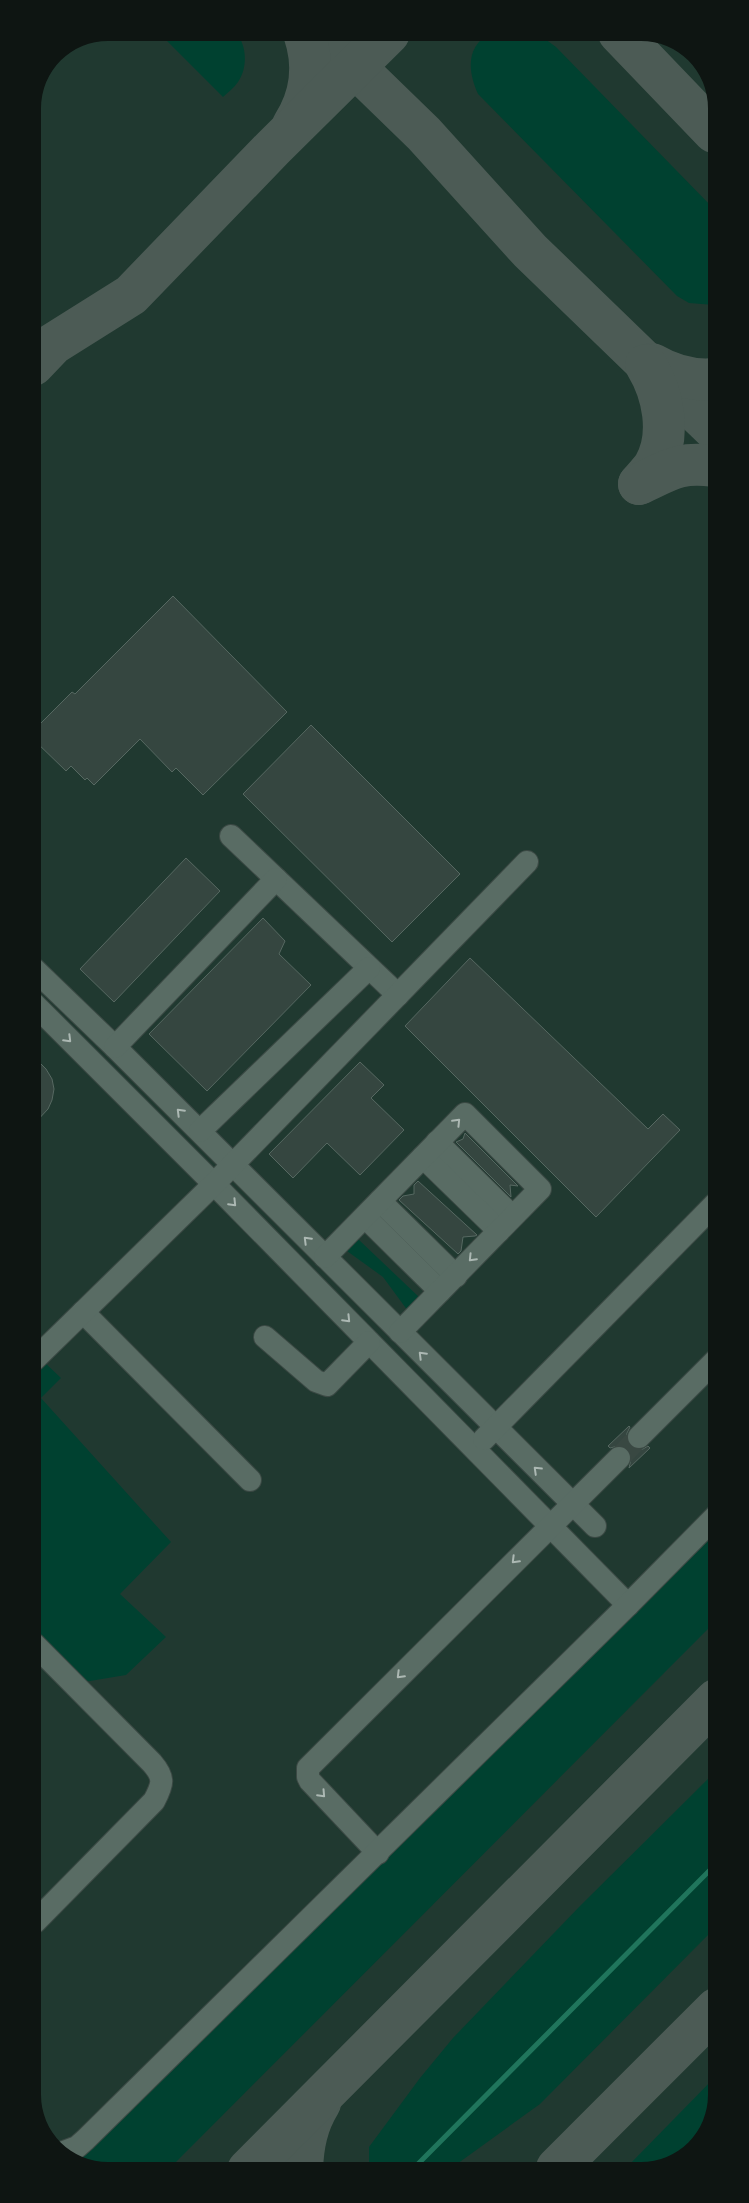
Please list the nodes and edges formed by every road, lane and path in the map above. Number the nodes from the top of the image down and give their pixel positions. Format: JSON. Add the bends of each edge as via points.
{"nodes":[{"id":1,"x":231,"y":836,"type":"dead end"},
{"id":2,"x":527,"y":862,"type":"dead end"},
{"id":3,"x":276,"y":879,"type":"junction"},
{"id":4,"x":369,"y":968,"type":"junction"},
{"id":5,"x":41,"y":976,"type":"edge"},
{"id":6,"x":398,"y":995,"type":"junction"},
{"id":7,"x":41,"y":1011,"type":"edge"},
{"id":8,"x":116,"y":1047,"type":"junction"},
{"id":9,"x":200,"y":1131,"type":"junction"},
{"id":10,"x":430,"y":1150,"type":"junction"},
{"id":11,"x":232,"y":1164,"type":"junction"},
{"id":12,"x":214,"y":1184,"type":"junction"},
{"id":13,"x":372,"y":1209,"type":"junction"},
{"id":14,"x":708,"y":1211,"type":"edge"},
{"id":15,"x":506,"y":1224,"type":"junction"},
{"id":16,"x":325,"y":1257,"type":"junction"},
{"id":17,"x":448,"y":1283,"type":"junction"},
{"id":18,"x":83,"y":1312,"type":"junction"},
{"id":19,"x":400,"y":1332,"type":"junction"},
{"id":20,"x":265,"y":1337,"type":"dead end"},
{"id":21,"x":369,"y":1342,"type":"junction"},
{"id":22,"x":41,"y":1353,"type":"edge"},
{"id":23,"x":708,"y":1368,"type":"edge"},
{"id":24,"x":495,"y":1428,"type":"junction"},
{"id":25,"x":639,"y":1437,"type":"tunnel mouth"},
{"id":26,"x":474,"y":1448,"type":"junction"},
{"id":27,"x":619,"y":1458,"type":"tunnel mouth"},
{"id":28,"x":250,"y":1480,"type":"dead end"},
{"id":29,"x":572,"y":1503,"type":"junction"},
{"id":30,"x":708,"y":1524,"type":"edge"},
{"id":31,"x":550,"y":1525,"type":"junction"},
{"id":32,"x":595,"y":1526,"type":"dead end"},
{"id":33,"x":628,"y":1606,"type":"junction"},
{"id":34,"x":41,"y":1651,"type":"edge"},
{"id":35,"x":378,"y":1853,"type":"junction"},
{"id":36,"x":41,"y":1916,"type":"edge"},
{"id":37,"x":70,"y":2149,"type":"edge"}],
"edges":[{"from":1,"to":3,"type":"street"},
{"from":2,"to":6,"type":"street"},
{"from":3,"to":4,"type":"street"},
{"from":3,"to":8,"type":"street"},
{"from":4,"to":6,"type":"street"},
{"from":4,"to":9,"type":"street"},
{"from":5,"to":8,"type":"street"},
{"from":6,"to":11,"type":"street"},
{"from":7,"to":12,"type":"street","one_way":true},
{"from":9,"to":8,"type":"street","one_way":true},
{"from":9,"to":11,"type":"street"},
{"from":10,"to":13,"type":"street"},
{"from":10,"to":15,"type":"street"},
{"from":10,"to":15,"type":"street","one_way":true,"via":[[465,1114],[540,1189]]},
{"from":11,"to":12,"type":"street"},
{"from":16,"to":11,"type":"street","one_way":true},
{"from":12,"to":18,"type":"street"},
{"from":12,"to":21,"type":"street","one_way":true},
{"from":13,"to":16,"type":"street"},
{"from":13,"to":17,"type":"street"},
{"from":14,"to":24,"type":"street"},
{"from":15,"to":17,"type":"street","one_way":true},
{"from":16,"to":19,"type":"street"},
{"from":17,"to":19,"type":"street"},
{"from":18,"to":22,"type":"street"},
{"from":18,"to":28,"type":"street"},
{"from":24,"to":19,"type":"street","one_way":true},
{"from":20,"to":21,"type":"street","via":[[316,1381],[327,1385]]},
{"from":21,"to":26,"type":"street"},
{"from":23,"to":25,"type":"street"},
{"from":24,"to":26,"type":"street"},
{"from":29,"to":24,"type":"street","one_way":true},
{"from":26,"to":31,"type":"street"},
{"from":27,"to":29,"type":"street"},
{"from":29,"to":31,"type":"street"},
{"from":29,"to":32,"type":"street"},
{"from":30,"to":33,"type":"street"},
{"from":31,"to":33,"type":"street"},
{"from":31,"to":35,"type":"street","one_way":true,"via":[[308,1768],[310,1781]]},
{"from":33,"to":35,"type":"street"},
{"from":34,"to":36,"type":"street","via":[[152,1763],[162,1778],[154,1801]]},
{"from":35,"to":37,"type":"street","via":[[85,2140]]}]}
